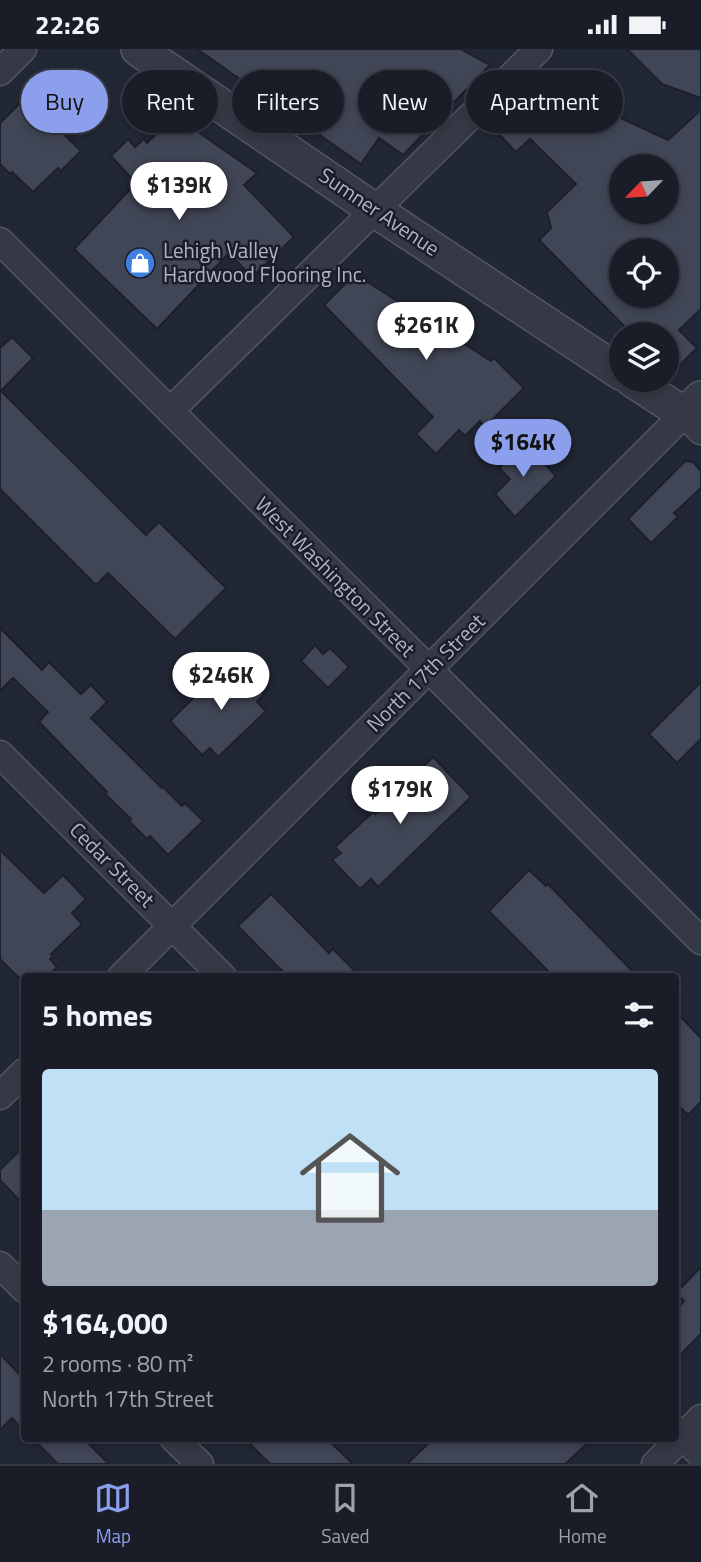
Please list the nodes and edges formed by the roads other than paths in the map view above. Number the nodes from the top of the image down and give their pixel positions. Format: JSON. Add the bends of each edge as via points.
{"nodes":[{"id":1,"x":23,"y":49,"type":"edge"},
{"id":2,"x":138,"y":49,"type":"edge"},
{"id":3,"x":539,"y":49,"type":"edge"},
{"id":4,"x":0,"y":72,"type":"edge"},
{"id":5,"x":376,"y":211,"type":"junction"},
{"id":6,"x":0,"y":241,"type":"edge"},
{"id":7,"x":609,"y":365,"type":"edge"},
{"id":8,"x":654,"y":392,"type":"edge"},
{"id":9,"x":170,"y":411,"type":"junction"},
{"id":10,"x":695,"y":415,"type":"edge"},
{"id":11,"x":429,"y":670,"type":"junction"},
{"id":12,"x":0,"y":754,"type":"edge"},
{"id":13,"x":172,"y":926,"type":"junction"},
{"id":14,"x":701,"y":941,"type":"edge"},
{"id":15,"x":125,"y":973,"type":"edge"},
{"id":16,"x":219,"y":973,"type":"edge"},
{"id":17,"x":21,"y":1075,"type":"edge"},
{"id":18,"x":0,"y":1096,"type":"edge"},
{"id":19,"x":0,"y":1265,"type":"edge"},
{"id":20,"x":21,"y":1286,"type":"edge"},
{"id":21,"x":690,"y":1435,"type":"edge"},
{"id":22,"x":177,"y":1442,"type":"edge"},
{"id":23,"x":200,"y":1464,"type":"edge"},
{"id":24,"x":655,"y":1464,"type":"edge"}],
"edges":[{"from":1,"to":4,"type":"street"},
{"from":2,"to":5,"type":"street","name":"Sumner Avenue"},
{"from":3,"to":5,"type":"street"},
{"from":5,"to":7,"type":"street","name":"Sumner Avenue"},
{"from":5,"to":9,"type":"street"},
{"from":6,"to":9,"type":"street","name":"West Washington Street"},
{"from":8,"to":10,"type":"street"},
{"from":9,"to":11,"type":"street","name":"West Washington Street"},
{"from":10,"to":11,"type":"street","name":"North 17th Street"},
{"from":11,"to":13,"type":"street","name":"North 17th Street"},
{"from":11,"to":14,"type":"street","name":"West Washington Street"},
{"from":12,"to":13,"type":"street","name":"Cedar Street"},
{"from":13,"to":15,"type":"street","name":"North 17th Street"},
{"from":13,"to":16,"type":"street","name":"Cedar Street"},
{"from":17,"to":18,"type":"street"},
{"from":19,"to":20,"type":"street"},
{"from":21,"to":24,"type":"street"},
{"from":22,"to":23,"type":"street"}]}
